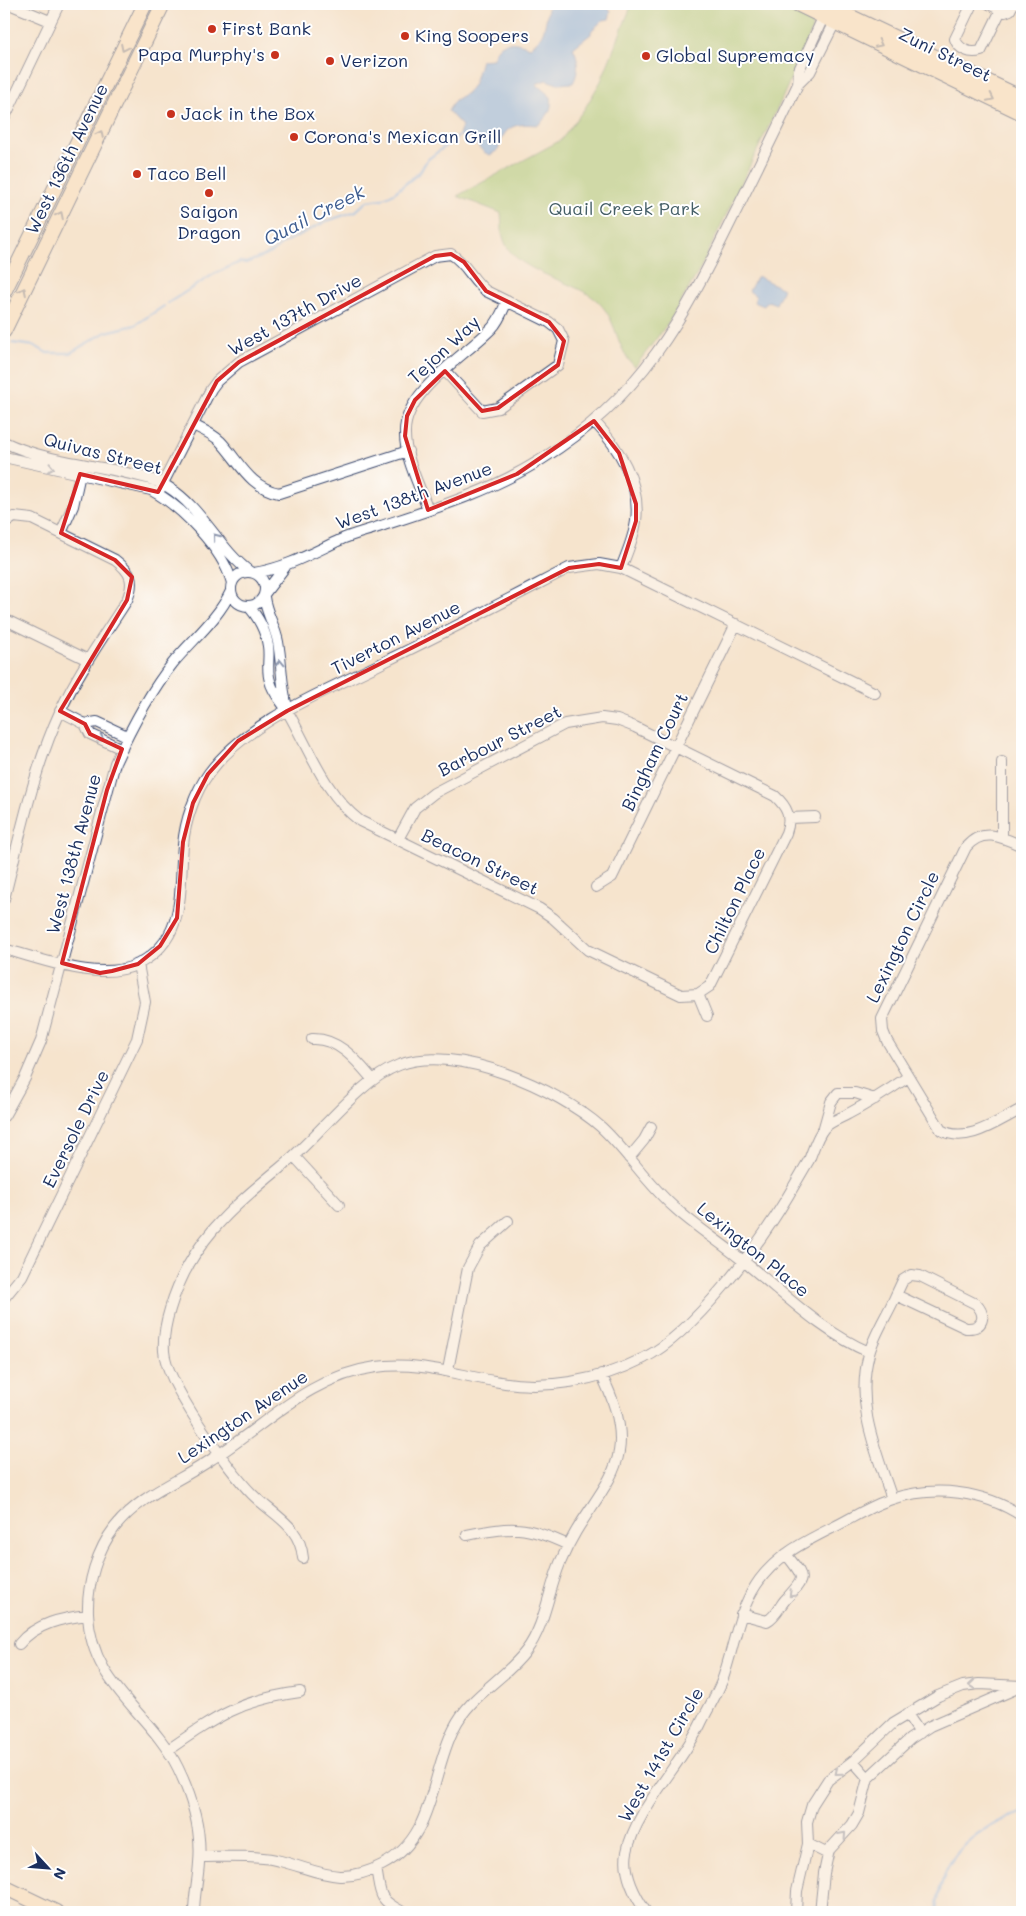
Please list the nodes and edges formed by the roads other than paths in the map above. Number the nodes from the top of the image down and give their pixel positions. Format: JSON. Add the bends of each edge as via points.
{"nodes":[{"id":1,"x":8,"y":4,"type":"edge"},
{"id":2,"x":59,"y":4,"type":"edge"},
{"id":3,"x":145,"y":4,"type":"edge"},
{"id":4,"x":163,"y":4,"type":"edge"},
{"id":5,"x":797,"y":4,"type":"edge"},
{"id":6,"x":972,"y":4,"type":"edge"},
{"id":7,"x":989,"y":4,"type":"edge"},
{"id":8,"x":1013,"y":4,"type":"edge"},
{"id":9,"x":1001,"y":10,"type":"junction"},
{"id":10,"x":830,"y":12,"type":"edge"},
{"id":11,"x":50,"y":21,"type":"junction"},
{"id":12,"x":1022,"y":98,"type":"edge"},
{"id":13,"x":1022,"y":113,"type":"edge"},
{"id":14,"x":4,"y":119,"type":"edge"},
{"id":15,"x":4,"y":292,"type":"edge"},
{"id":16,"x":507,"y":301,"type":"junction"},
{"id":17,"x":4,"y":331,"type":"edge"},
{"id":18,"x":445,"y":371,"type":"junction"},
{"id":19,"x":594,"y":421,"type":"junction"},
{"id":20,"x":193,"y":425,"type":"junction"},
{"id":21,"x":4,"y":442,"type":"edge"},
{"id":22,"x":408,"y":451,"type":"junction"},
{"id":23,"x":4,"y":457,"type":"edge"},
{"id":24,"x":80,"y":474,"type":"junction"},
{"id":25,"x":160,"y":489,"type":"junction"},
{"id":26,"x":428,"y":510,"type":"junction"},
{"id":27,"x":4,"y":524,"type":"edge"},
{"id":28,"x":61,"y":533,"type":"junction"},
{"id":29,"x":286,"y":566,"type":"junction"},
{"id":30,"x":621,"y":568,"type":"junction"},
{"id":31,"x":252,"y":572,"type":"junction"},
{"id":32,"x":232,"y":587,"type":"junction"},
{"id":33,"x":264,"y":595,"type":"junction"},
{"id":34,"x":245,"y":606,"type":"junction"},
{"id":35,"x":4,"y":619,"type":"edge"},
{"id":36,"x":213,"y":620,"type":"junction"},
{"id":37,"x":736,"y":624,"type":"junction"},
{"id":38,"x":88,"y":660,"type":"junction"},
{"id":39,"x":875,"y":693,"type":"dead end"},
{"id":40,"x":287,"y":711,"type":"junction"},
{"id":41,"x":60,"y":712,"type":"junction"},
{"id":42,"x":85,"y":724,"type":"junction"},
{"id":43,"x":128,"y":736,"type":"junction"},
{"id":44,"x":675,"y":747,"type":"junction"},
{"id":45,"x":122,"y":749,"type":"junction"},
{"id":46,"x":1002,"y":762,"type":"dead end"},
{"id":47,"x":815,"y":817,"type":"dead end"},
{"id":48,"x":789,"y":818,"type":"junction"},
{"id":49,"x":1002,"y":837,"type":"junction"},
{"id":50,"x":398,"y":840,"type":"junction"},
{"id":51,"x":1022,"y":846,"type":"edge"},
{"id":52,"x":6,"y":878,"type":"edge"},
{"id":53,"x":596,"y":887,"type":"dead end"},
{"id":54,"x":4,"y":899,"type":"edge"},
{"id":55,"x":4,"y":949,"type":"edge"},
{"id":56,"x":62,"y":963,"type":"junction"},
{"id":57,"x":138,"y":964,"type":"junction"},
{"id":58,"x":698,"y":994,"type":"junction"},
{"id":59,"x":706,"y":1016,"type":"dead end"},
{"id":60,"x":312,"y":1039,"type":"dead end"},
{"id":61,"x":908,"y":1077,"type":"junction"},
{"id":62,"x":373,"y":1080,"type":"junction"},
{"id":63,"x":875,"y":1099,"type":"junction"},
{"id":64,"x":1022,"y":1109,"type":"edge"},
{"id":65,"x":4,"y":1116,"type":"edge"},
{"id":66,"x":651,"y":1127,"type":"dead end"},
{"id":67,"x":824,"y":1127,"type":"junction"},
{"id":68,"x":295,"y":1157,"type":"junction"},
{"id":69,"x":629,"y":1158,"type":"junction"},
{"id":70,"x":339,"y":1205,"type":"dead end"},
{"id":71,"x":508,"y":1221,"type":"dead end"},
{"id":72,"x":743,"y":1260,"type":"junction"},
{"id":73,"x":896,"y":1295,"type":"junction"},
{"id":74,"x":4,"y":1298,"type":"edge"},
{"id":75,"x":869,"y":1352,"type":"junction"},
{"id":76,"x":448,"y":1370,"type":"junction"},
{"id":77,"x":601,"y":1374,"type":"junction"},
{"id":78,"x":220,"y":1454,"type":"junction"},
{"id":79,"x":892,"y":1499,"type":"junction"},
{"id":80,"x":1022,"y":1516,"type":"edge"},
{"id":81,"x":467,"y":1535,"type":"dead end"},
{"id":82,"x":568,"y":1545,"type":"junction"},
{"id":83,"x":786,"y":1554,"type":"junction"},
{"id":84,"x":303,"y":1558,"type":"dead end"},
{"id":85,"x":741,"y":1614,"type":"junction"},
{"id":86,"x":88,"y":1615,"type":"junction"},
{"id":87,"x":19,"y":1644,"type":"dead end"},
{"id":88,"x":1021,"y":1686,"type":"edge"},
{"id":89,"x":300,"y":1692,"type":"dead end"},
{"id":90,"x":907,"y":1714,"type":"junction"},
{"id":91,"x":920,"y":1733,"type":"junction"},
{"id":92,"x":168,"y":1750,"type":"junction"},
{"id":93,"x":853,"y":1761,"type":"junction"},
{"id":94,"x":868,"y":1778,"type":"junction"},
{"id":95,"x":808,"y":1844,"type":"junction"},
{"id":96,"x":828,"y":1854,"type":"junction"},
{"id":97,"x":200,"y":1857,"type":"junction"},
{"id":98,"x":376,"y":1868,"type":"junction"},
{"id":99,"x":4,"y":1887,"type":"edge"},
{"id":100,"x":193,"y":1910,"type":"edge"},
{"id":101,"x":401,"y":1911,"type":"edge"},
{"id":102,"x":56,"y":1912,"type":"edge"},
{"id":103,"x":646,"y":1912,"type":"edge"},
{"id":104,"x":796,"y":1912,"type":"edge"},
{"id":105,"x":820,"y":1912,"type":"edge"}],
"edges":[{"from":1,"to":11,"type":"street"},
{"from":2,"to":11,"type":"street"},
{"from":3,"to":15,"type":"main road","name":"West 136th Avenue","one_way":true},
{"from":17,"to":4,"type":"main road","name":"West 136th Avenue","one_way":true},
{"from":5,"to":10,"type":"main road","name":"Zuni Street"},
{"from":6,"to":9,"type":"street","via":[[955,39],[962,49],[973,53],[981,51]]},
{"from":7,"to":9,"type":"street"},
{"from":8,"to":9,"type":"street","via":[[1010,10]]},
{"from":10,"to":12,"type":"main road","name":"Zuni Street"},
{"from":10,"to":13,"type":"main road","name":"Zuni Street","one_way":true},
{"from":10,"to":19,"type":"street","name":"West 138th Avenue","via":[[799,70],[798,84],[678,324],[637,378]]},
{"from":11,"to":14,"type":"street"},
{"from":16,"to":18,"type":"street","name":"Tejon Way","via":[[491,329]]},
{"from":16,"to":18,"type":"street","via":[[558,329],[564,341],[558,365],[498,408],[482,411]]},
{"from":16,"to":20,"type":"street","name":"West 137th Drive","via":[[478,285],[464,262],[452,254],[435,256],[239,362],[216,381]]},
{"from":18,"to":22,"type":"street","name":"Tejon Way","via":[[410,408],[405,425]]},
{"from":19,"to":26,"type":"street","name":"West 138th Avenue","via":[[555,451],[516,474]]},
{"from":19,"to":30,"type":"street","via":[[619,453],[629,474],[636,504],[636,521]]},
{"from":20,"to":22,"type":"street","via":[[218,439],[254,483],[279,493]]},
{"from":20,"to":25,"type":"street","name":"West 137th Drive"},
{"from":21,"to":25,"type":"street","name":"Quivas Street","via":[[25,451],[137,476]]},
{"from":22,"to":26,"type":"street","name":"Tejon Way"},
{"from":23,"to":24,"type":"street","name":"Quivas Street","one_way":true},
{"from":24,"to":25,"type":"street","name":"Quivas Street"},
{"from":24,"to":28,"type":"street","via":[[73,506]]},
{"from":31,"to":25,"type":"street","name":"Quivas Street","one_way":true,"via":[[236,561],[177,494]]},
{"from":25,"to":32,"type":"street","name":"Quivas Street","via":[[226,567]]},
{"from":26,"to":29,"type":"street","name":"West 138th Avenue","via":[[344,539]]},
{"from":27,"to":28,"type":"street","via":[[14,517],[23,516]]},
{"from":28,"to":38,"type":"street","via":[[115,560],[126,568],[132,578],[128,600]]},
{"from":29,"to":31,"type":"street","name":"West 138th Avenue"},
{"from":29,"to":33,"type":"street","name":"West 138th Avenue"},
{"from":30,"to":37,"type":"street","name":"Tiverton Avenue"},
{"from":30,"to":40,"type":"street","name":"Tiverton Avenue","via":[[599,564],[568,568]]},
{"from":31,"to":32,"type":"street","via":[[239,575]]},
{"from":31,"to":33,"type":"street","via":[[265,583]]},
{"from":32,"to":34,"type":"street","via":[[235,600]]},
{"from":32,"to":36,"type":"street","name":"West 138th Avenue"},
{"from":33,"to":34,"type":"street","via":[[257,604]]},
{"from":40,"to":33,"type":"street","name":"Beacon Street","one_way":true,"via":[[278,639]]},
{"from":34,"to":36,"type":"street","name":"West 138th Avenue","via":[[228,610]]},
{"from":34,"to":40,"type":"street","name":"Beacon Street","via":[[257,617],[268,646],[269,679]]},
{"from":35,"to":38,"type":"street"},
{"from":36,"to":43,"type":"street","name":"West 138th Avenue","via":[[172,664]]},
{"from":37,"to":39,"type":"street","name":"Tiverton Avenue"},
{"from":37,"to":44,"type":"street","name":"Bingham Court"},
{"from":38,"to":41,"type":"street"},
{"from":40,"to":50,"type":"street","name":"Beacon Street","via":[[344,809],[360,822]]},
{"from":40,"to":57,"type":"street","name":"Tiverton Avenue","via":[[238,742],[204,782],[193,803],[183,842],[177,918],[160,946]]},
{"from":41,"to":42,"type":"street"},
{"from":41,"to":52,"type":"street","via":[[34,783]]},
{"from":42,"to":43,"type":"street","via":[[97,722]]},
{"from":42,"to":45,"type":"street","one_way":true,"via":[[90,734]]},
{"from":43,"to":45,"type":"street","name":"West 138th Avenue"},
{"from":44,"to":48,"type":"street","name":"Barbour Street","via":[[775,796],[784,804]]},
{"from":44,"to":50,"type":"street","name":"Barbour Street","via":[[617,720],[602,718],[565,724],[434,793],[415,808]]},
{"from":44,"to":53,"type":"street","name":"Bingham Court","via":[[612,877]]},
{"from":45,"to":56,"type":"street","name":"West 138th Avenue","via":[[107,790]]},
{"from":46,"to":49,"type":"street"},
{"from":47,"to":48,"type":"street"},
{"from":48,"to":58,"type":"street","name":"Chilton Place","via":[[786,833],[716,976],[710,986]]},
{"from":49,"to":51,"type":"street","name":"Lexington Circle"},
{"from":49,"to":61,"type":"street","name":"Lexington Circle","via":[[980,836],[966,847],[883,1013],[883,1031]]},
{"from":50,"to":58,"type":"street","name":"Beacon Street","via":[[540,909],[588,950],[681,995]]},
{"from":52,"to":54,"type":"street"},
{"from":55,"to":56,"type":"street","name":"Tiverton Avenue"},
{"from":56,"to":57,"type":"street","name":"Tiverton Avenue","via":[[100,973]]},
{"from":56,"to":65,"type":"street","name":"West 138th Avenue","via":[[41,1041]]},
{"from":57,"to":74,"type":"street","name":"Eversole Drive","via":[[145,1002],[137,1039],[22,1276]]},
{"from":58,"to":59,"type":"street"},
{"from":60,"to":62,"type":"street","via":[[334,1043],[353,1057]]},
{"from":61,"to":63,"type":"street"},
{"from":61,"to":64,"type":"street","name":"Lexington Circle","via":[[936,1124],[949,1134],[957,1136],[974,1132]]},
{"from":62,"to":68,"type":"street","name":"Lexington Place"},
{"from":62,"to":69,"type":"street","name":"Lexington Place","via":[[399,1065],[425,1059],[477,1064],[527,1084],[580,1111]]},
{"from":63,"to":67,"type":"street"},
{"from":63,"to":67,"type":"street","name":"Lexington Avenue","via":[[855,1093],[838,1093],[831,1102]]},
{"from":66,"to":69,"type":"street"},
{"from":67,"to":72,"type":"street","name":"Lexington Avenue","via":[[787,1198]]},
{"from":68,"to":70,"type":"street"},
{"from":68,"to":78,"type":"street","name":"Lexington Place","via":[[241,1200],[208,1234],[180,1282],[168,1318],[164,1353],[170,1376]]},
{"from":69,"to":72,"type":"street","name":"Lexington Place","via":[[675,1208]]},
{"from":71,"to":76,"type":"street","via":[[480,1246],[468,1268]]},
{"from":72,"to":75,"type":"street","name":"Lexington Place","via":[[822,1328]]},
{"from":72,"to":77,"type":"street","name":"Lexington Avenue","via":[[715,1297],[665,1345],[642,1359]]},
{"from":73,"to":73,"type":"street","via":[[966,1328],[973,1329],[982,1318],[982,1310],[976,1304],[920,1276],[911,1275],[903,1280]]},
{"from":73,"to":75,"type":"street"},
{"from":75,"to":79,"type":"street","via":[[864,1378],[867,1425]]},
{"from":76,"to":77,"type":"street","name":"Lexington Avenue","via":[[491,1381],[542,1385]]},
{"from":76,"to":78,"type":"street","name":"Lexington Avenue","via":[[394,1365],[340,1376],[293,1399]]},
{"from":77,"to":82,"type":"street","via":[[609,1388],[620,1426],[619,1458],[608,1482]]},
{"from":78,"to":84,"type":"street","name":"Lexington Place","via":[[252,1494],[294,1531],[302,1546]]},
{"from":78,"to":86,"type":"street","name":"Lexington Avenue","via":[[144,1499],[116,1526],[95,1568]]},
{"from":79,"to":80,"type":"street","name":"West 141st Circle","via":[[932,1492],[968,1492],[1006,1505]]},
{"from":79,"to":83,"type":"street","name":"West 141st Circle","via":[[800,1543]]},
{"from":81,"to":82,"type":"street","via":[[514,1528],[542,1533]]},
{"from":82,"to":98,"type":"street","via":[[529,1647],[512,1668],[480,1693],[463,1713],[447,1742],[429,1805],[418,1830],[397,1855]]},
{"from":83,"to":85,"type":"street","name":"West 141st Circle","via":[[757,1583]]},
{"from":83,"to":85,"type":"street","one_way":true,"via":[[802,1579],[796,1590],[767,1621]]},
{"from":85,"to":103,"type":"street","name":"West 141st Circle","via":[[722,1681],[698,1729],[633,1832],[627,1854],[628,1872],[634,1892]]},
{"from":86,"to":87,"type":"street","via":[[57,1620]]},
{"from":86,"to":92,"type":"street","name":"Lexington Avenue","via":[[103,1671]]},
{"from":88,"to":90,"type":"street","one_way":true,"via":[[962,1686]]},
{"from":88,"to":91,"type":"street"},
{"from":89,"to":92,"type":"street","via":[[268,1696],[235,1708]]},
{"from":90,"to":91,"type":"street"},
{"from":90,"to":93,"type":"street","via":[[874,1739]]},
{"from":91,"to":94,"type":"street"},
{"from":92,"to":97,"type":"street","name":"Lexington Avenue","via":[[193,1809]]},
{"from":93,"to":94,"type":"street"},
{"from":93,"to":95,"type":"street","one_way":true,"via":[[828,1780],[812,1805],[807,1822]]},
{"from":96,"to":94,"type":"street","one_way":true,"via":[[859,1813]]},
{"from":95,"to":96,"type":"street"},
{"from":95,"to":104,"type":"street","via":[[797,1891]]},
{"from":96,"to":105,"type":"street"},
{"from":97,"to":98,"type":"street","via":[[277,1860],[307,1871],[335,1876]]},
{"from":97,"to":100,"type":"street","name":"Lexington Avenue"},
{"from":98,"to":101,"type":"street","via":[[383,1898]]},
{"from":99,"to":102,"type":"main road"}]}
